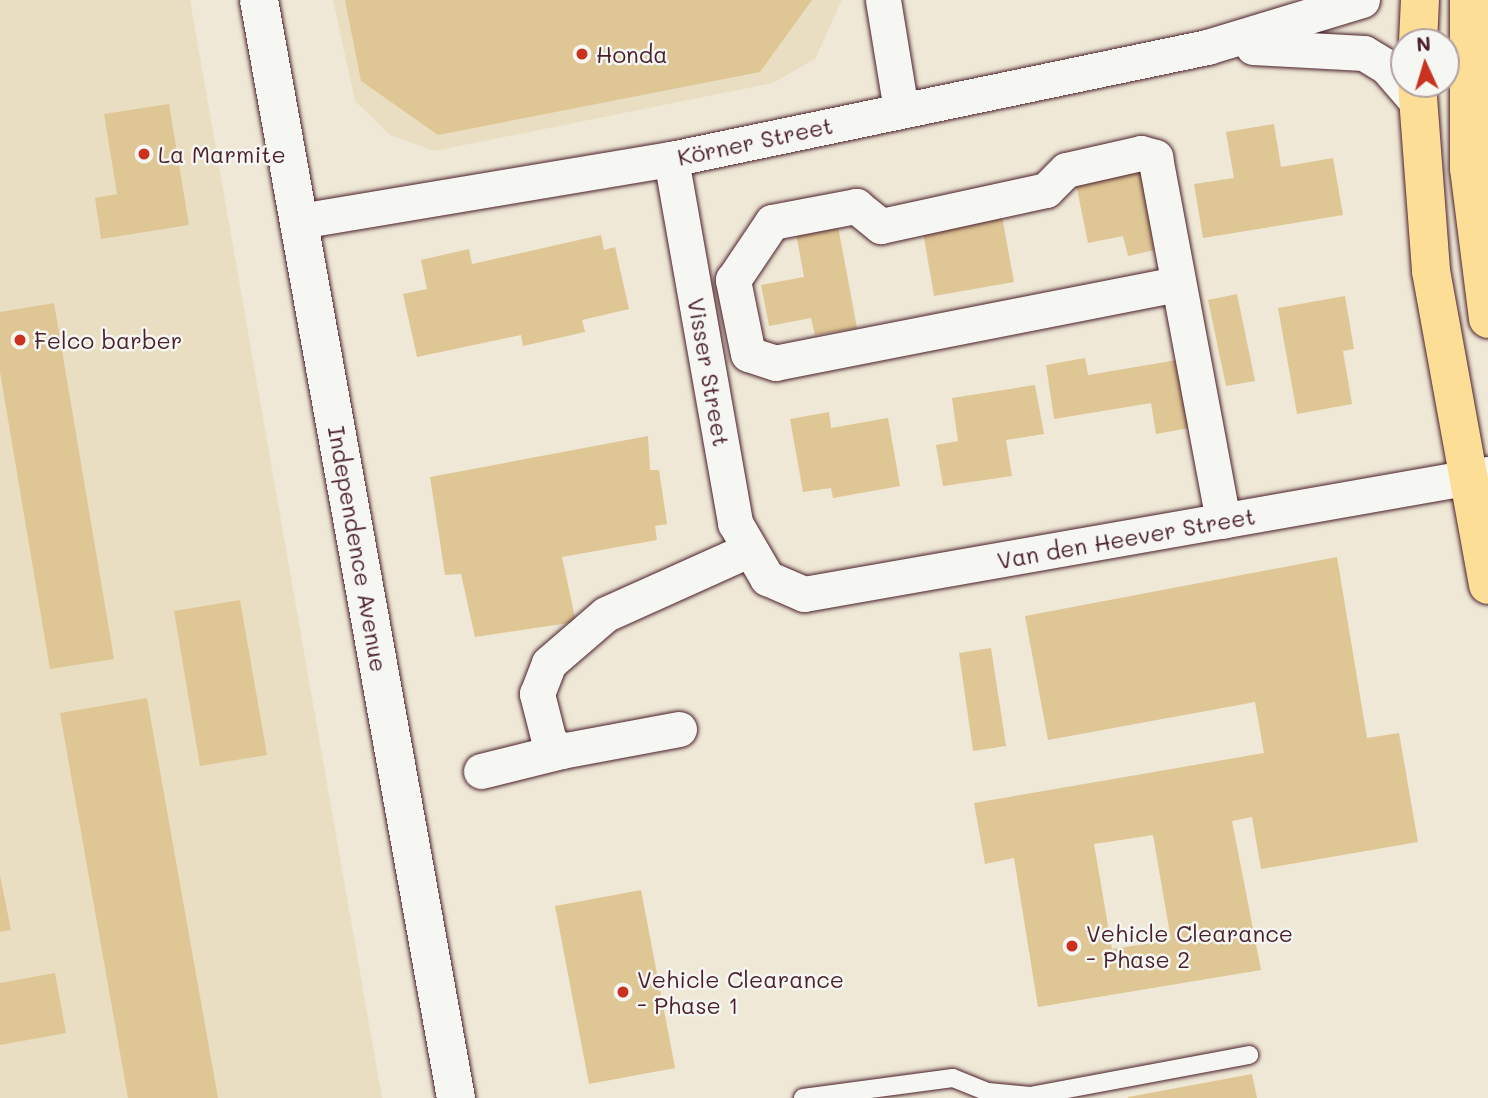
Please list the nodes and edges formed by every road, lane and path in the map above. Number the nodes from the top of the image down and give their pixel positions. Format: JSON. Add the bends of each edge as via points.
{"nodes":[{"id":1,"x":258,"y":0,"type":"edge"},
{"id":2,"x":883,"y":0,"type":"edge"},
{"id":3,"x":1362,"y":0,"type":"edge"},
{"id":4,"x":1420,"y":0,"type":"edge"},
{"id":5,"x":1469,"y":0,"type":"edge"},
{"id":6,"x":1419,"y":28,"type":"edge"},
{"id":7,"x":1207,"y":47,"type":"junction"},
{"id":8,"x":1390,"y":69,"type":"edge"},
{"id":9,"x":1417,"y":98,"type":"edge"},
{"id":10,"x":901,"y":110,"type":"junction"},
{"id":11,"x":671,"y":159,"type":"junction"},
{"id":12,"x":299,"y":221,"type":"junction"},
{"id":13,"x":1177,"y":284,"type":"junction"},
{"id":14,"x":1488,"y":319,"type":"edge"},
{"id":15,"x":1477,"y":476,"type":"edge"},
{"id":16,"x":1223,"y":521,"type":"junction"},
{"id":17,"x":757,"y":564,"type":"junction"},
{"id":18,"x":1488,"y":585,"type":"edge"},
{"id":19,"x":679,"y":729,"type":"dead end"},
{"id":20,"x":561,"y":751,"type":"junction"},
{"id":21,"x":481,"y":771,"type":"dead end"},
{"id":22,"x":1249,"y":1055,"type":"dead end"},
{"id":23,"x":986,"y":1095,"type":"edge"},
{"id":24,"x":456,"y":1098,"type":"edge"},
{"id":25,"x":803,"y":1098,"type":"edge"}],
"edges":[{"from":1,"to":12,"type":"main road","name":"Independence Avenue"},
{"from":2,"to":10,"type":"street"},
{"from":3,"to":7,"type":"street","name":"Körner Street"},
{"from":4,"to":6,"type":"main road"},
{"from":5,"to":14,"type":"main road","via":[[1469,168]]},
{"from":7,"to":8,"type":"street","name":"Körner Street","via":[[1313,46],[1364,53]]},
{"from":7,"to":10,"type":"street","name":"Körner Street"},
{"from":9,"to":15,"type":"main road","via":[[1431,271]]},
{"from":10,"to":11,"type":"street","name":"Körner Street"},
{"from":11,"to":12,"type":"street","name":"Körner Street"},
{"from":11,"to":17,"type":"street","name":"Visser Street","via":[[735,523]]},
{"from":12,"to":24,"type":"main road","name":"Independence Avenue"},
{"from":13,"to":13,"type":"street","via":[[776,363],[748,354],[733,279],[772,222],[856,206],[881,226],[1046,190],[1066,170],[1141,153],[1155,157],[1159,169]]},
{"from":13,"to":16,"type":"street"},
{"from":15,"to":16,"type":"street","name":"Van den Heever Street"},
{"from":15,"to":18,"type":"main road"},
{"from":16,"to":17,"type":"street","name":"Van den Heever Street","via":[[804,594]]},
{"from":17,"to":20,"type":"street","via":[[606,614],[549,663],[537,694],[548,741]]},
{"from":19,"to":20,"type":"street"},
{"from":20,"to":21,"type":"street"},
{"from":22,"to":23,"type":"lane","via":[[1030,1096]]},
{"from":23,"to":25,"type":"lane","via":[[953,1078]]}]}
